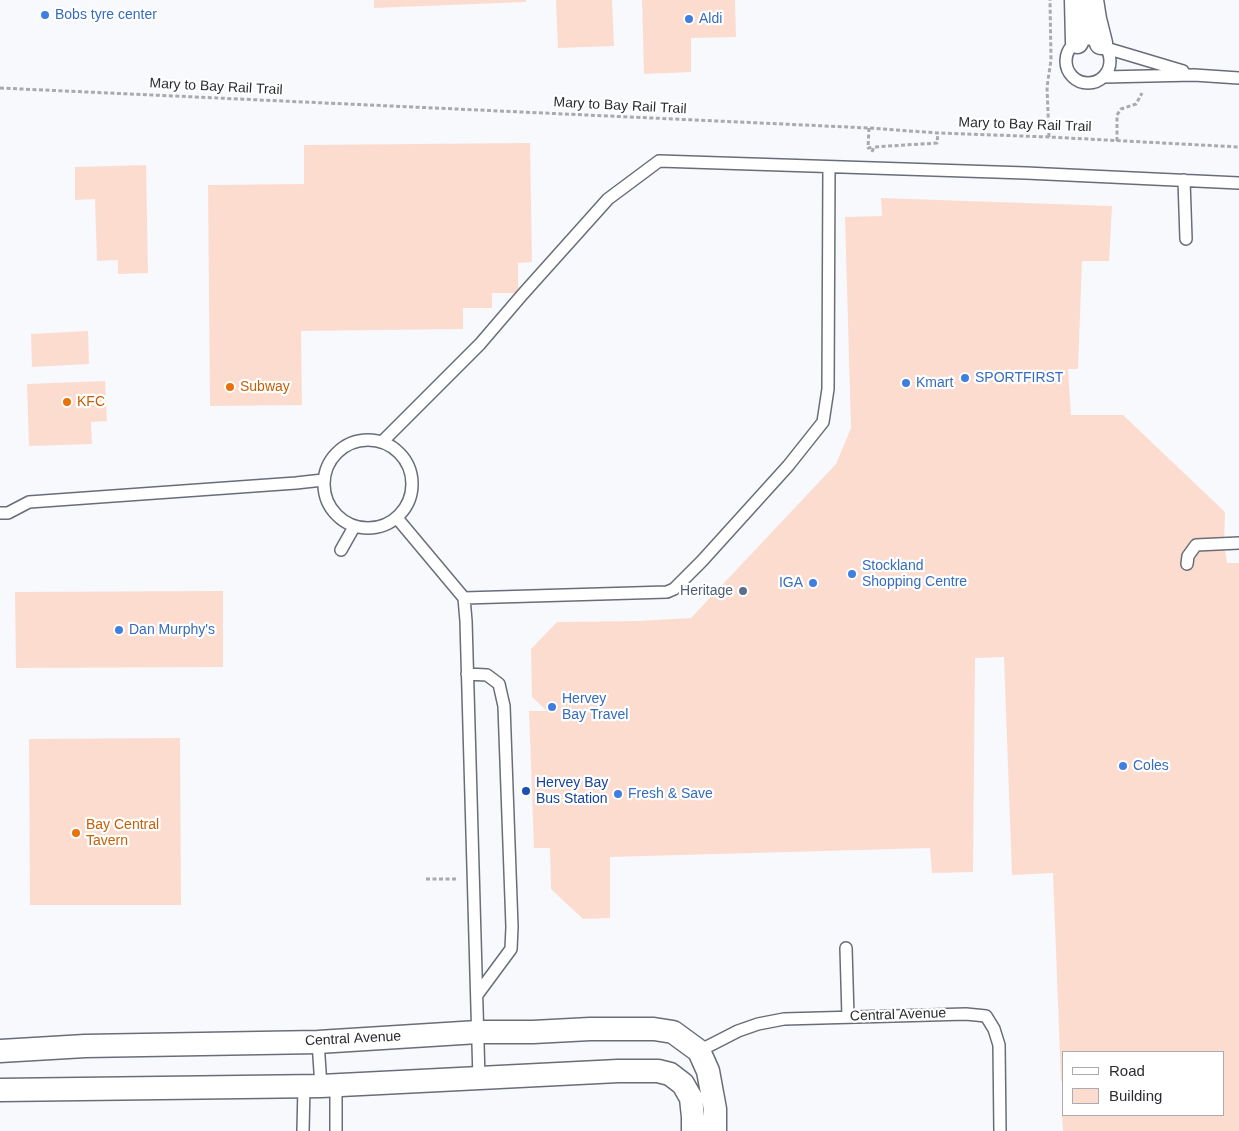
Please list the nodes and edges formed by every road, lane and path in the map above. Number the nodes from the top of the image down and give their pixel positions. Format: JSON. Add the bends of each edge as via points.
{"nodes":[{"id":1,"x":1050,"y":0,"type":"edge"},
{"id":2,"x":1076,"y":0,"type":"edge"},
{"id":3,"x":1092,"y":0,"type":"edge"},
{"id":4,"x":1077,"y":42,"type":"junction"},
{"id":5,"x":1104,"y":46,"type":"junction"},
{"id":6,"x":1194,"y":75,"type":"junction"},
{"id":7,"x":1104,"y":77,"type":"junction"},
{"id":8,"x":1239,"y":78,"type":"edge"},
{"id":9,"x":0,"y":88,"type":"edge"},
{"id":10,"x":1142,"y":94,"type":"dead end"},
{"id":11,"x":869,"y":128,"type":"junction"},
{"id":12,"x":938,"y":133,"type":"junction"},
{"id":13,"x":1049,"y":137,"type":"junction"},
{"id":14,"x":1118,"y":140,"type":"junction"},
{"id":15,"x":874,"y":147,"type":"junction"},
{"id":16,"x":1239,"y":147,"type":"edge"},
{"id":17,"x":871,"y":158,"type":"dead end"},
{"id":18,"x":829,"y":167,"type":"junction"},
{"id":19,"x":1184,"y":180,"type":"junction"},
{"id":20,"x":1239,"y":183,"type":"edge"},
{"id":21,"x":1186,"y":239,"type":"dead end"},
{"id":22,"x":382,"y":442,"type":"junction"},
{"id":23,"x":323,"y":480,"type":"junction"},
{"id":24,"x":0,"y":513,"type":"edge"},
{"id":25,"x":396,"y":518,"type":"junction"},
{"id":26,"x":354,"y":527,"type":"junction"},
{"id":27,"x":1239,"y":543,"type":"edge"},
{"id":28,"x":341,"y":550,"type":"dead end"},
{"id":29,"x":1187,"y":564,"type":"dead end"},
{"id":30,"x":464,"y":598,"type":"junction"},
{"id":31,"x":467,"y":674,"type":"junction"},
{"id":32,"x":426,"y":879,"type":"dead end"},
{"id":33,"x":473,"y":879,"type":"junction"},
{"id":34,"x":846,"y":948,"type":"dead end"},
{"id":35,"x":477,"y":995,"type":"junction"},
{"id":36,"x":848,"y":1017,"type":"junction"},
{"id":37,"x":478,"y":1032,"type":"junction"},
{"id":38,"x":318,"y":1042,"type":"junction"},
{"id":39,"x":0,"y":1051,"type":"edge"},
{"id":40,"x":699,"y":1051,"type":"junction"},
{"id":41,"x":479,"y":1079,"type":"junction"},
{"id":42,"x":320,"y":1086,"type":"junction"},
{"id":43,"x":0,"y":1090,"type":"edge"},
{"id":44,"x":303,"y":1131,"type":"edge"},
{"id":45,"x":336,"y":1131,"type":"edge"},
{"id":46,"x":693,"y":1131,"type":"edge"},
{"id":47,"x":715,"y":1131,"type":"edge"},
{"id":48,"x":1000,"y":1131,"type":"edge"}],
"edges":[{"from":1,"to":13,"type":"path"},
{"from":2,"to":4,"type":"street"},
{"from":3,"to":5,"type":"street"},
{"from":4,"to":5,"type":"lane","via":[[1094,40]]},
{"from":4,"to":7,"type":"lane","via":[[1067,57],[1071,74],[1087,83]]},
{"from":5,"to":6,"type":"lane"},
{"from":5,"to":7,"type":"lane","via":[[1110,62]]},
{"from":6,"to":7,"type":"lane"},
{"from":6,"to":8,"type":"lane"},
{"from":9,"to":11,"type":"path","name":"Mary to Bay Rail Trail"},
{"from":10,"to":14,"type":"path","via":[[1136,104],[1122,109],[1117,115]]},
{"from":11,"to":12,"type":"path","name":"Mary to Bay Rail Trail"},
{"from":11,"to":15,"type":"path","via":[[868,148]]},
{"from":12,"to":13,"type":"path","name":"Mary to Bay Rail Trail"},
{"from":12,"to":15,"type":"path","via":[[937,143]]},
{"from":13,"to":14,"type":"path","name":"Mary to Bay Rail Trail"},
{"from":14,"to":16,"type":"path","name":"Mary to Bay Rail Trail"},
{"from":15,"to":17,"type":"path"},
{"from":18,"to":19,"type":"lane"},
{"from":18,"to":22,"type":"lane","via":[[659,162],[608,199],[480,344]]},
{"from":18,"to":30,"type":"lane","via":[[828,389],[823,422],[788,466],[702,561],[667,592]]},
{"from":19,"to":20,"type":"lane"},
{"from":19,"to":21,"type":"lane"},
{"from":22,"to":23,"type":"lane","via":[[372,440],[348,444],[335,453]]},
{"from":22,"to":25,"type":"lane","via":[[394,448],[410,470],[411,496]]},
{"from":23,"to":24,"type":"lane","via":[[29,502],[8,513]]},
{"from":23,"to":26,"type":"lane","via":[[324,495],[331,509]]},
{"from":25,"to":26,"type":"lane","via":[[376,528]]},
{"from":25,"to":30,"type":"lane"},
{"from":26,"to":28,"type":"lane"},
{"from":27,"to":29,"type":"lane","via":[[1196,545],[1188,556]]},
{"from":30,"to":31,"type":"lane"},
{"from":31,"to":33,"type":"lane"},
{"from":31,"to":35,"type":"lane","via":[[487,675],[499,684],[504,706],[512,918],[511,949]]},
{"from":32,"to":33,"type":"path"},
{"from":33,"to":35,"type":"lane"},
{"from":34,"to":36,"type":"lane"},
{"from":35,"to":37,"type":"lane"},
{"from":36,"to":40,"type":"lane","name":"Central Avenue","via":[[784,1019],[758,1024]]},
{"from":36,"to":48,"type":"lane","name":"Central Avenue","via":[[986,1016],[994,1028],[998,1045]]},
{"from":37,"to":38,"type":"street","name":"Central Avenue"},
{"from":37,"to":40,"type":"street","name":"Central Avenue","via":[[654,1029],[673,1032]]},
{"from":37,"to":41,"type":"lane"},
{"from":38,"to":39,"type":"street","name":"Central Avenue","via":[[85,1046]]},
{"from":38,"to":42,"type":"lane"},
{"from":40,"to":47,"type":"street","name":"Central Avenue","via":[[708,1071],[715,1109]]},
{"from":41,"to":42,"type":"street"},
{"from":41,"to":46,"type":"street","via":[[658,1071],[670,1074],[683,1084],[691,1098]]},
{"from":42,"to":43,"type":"street"},
{"from":42,"to":44,"type":"lane"},
{"from":42,"to":45,"type":"lane"}]}
